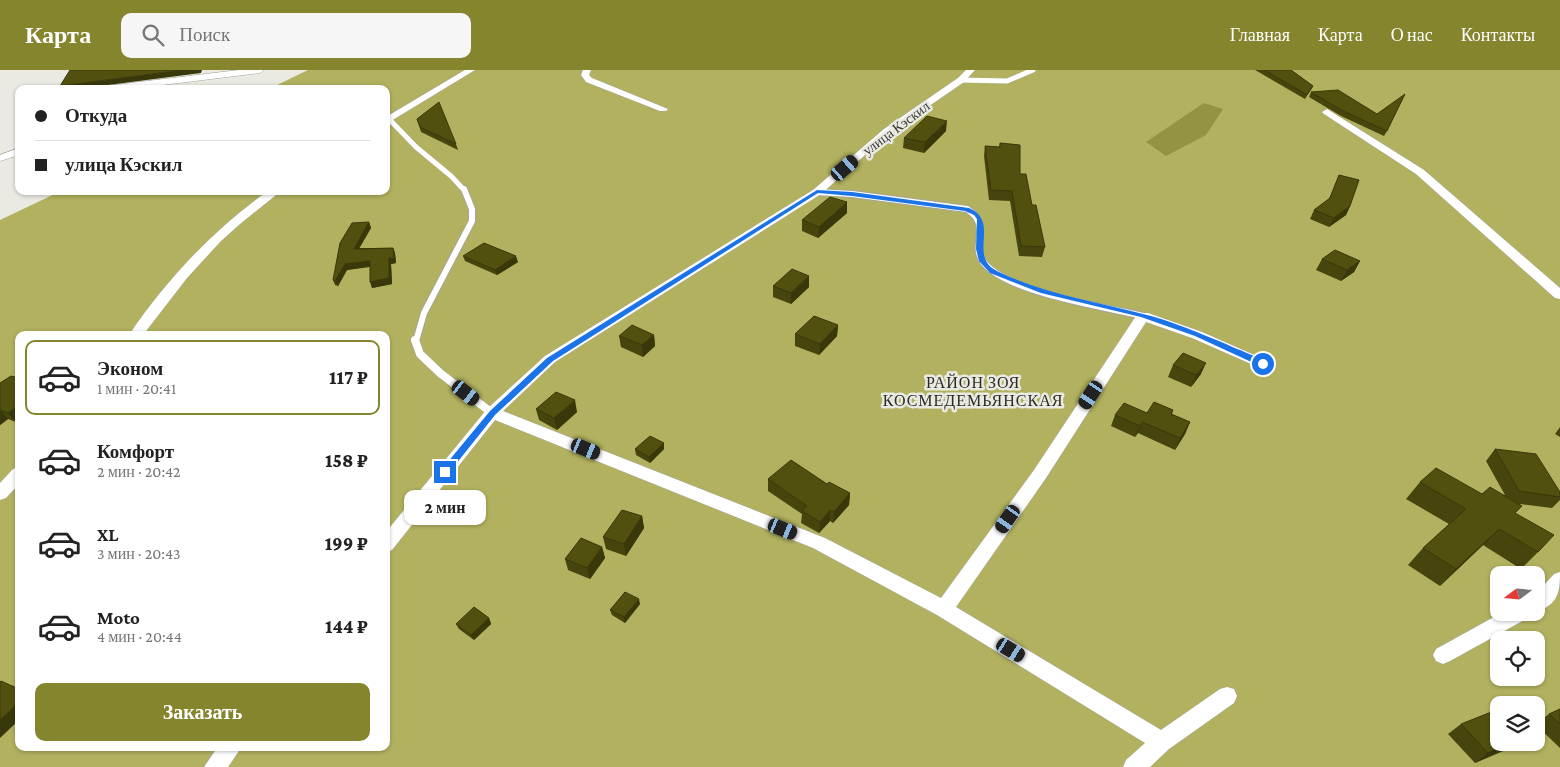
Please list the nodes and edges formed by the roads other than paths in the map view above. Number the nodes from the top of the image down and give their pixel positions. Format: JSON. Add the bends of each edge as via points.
{"nodes":[{"id":1,"x":260,"y":70,"type":"edge"},
{"id":2,"x":471,"y":70,"type":"edge"},
{"id":3,"x":587,"y":70,"type":"edge"},
{"id":4,"x":971,"y":70,"type":"edge"},
{"id":5,"x":1033,"y":70,"type":"edge"},
{"id":6,"x":961,"y":80,"type":"junction"},
{"id":7,"x":138,"y":85,"type":"edge"},
{"id":8,"x":663,"y":109,"type":"dead end"},
{"id":9,"x":1327,"y":112,"type":"dead end"},
{"id":10,"x":390,"y":119,"type":"edge"},
{"id":11,"x":390,"y":122,"type":"edge"},
{"id":12,"x":15,"y":152,"type":"edge"},
{"id":13,"x":0,"y":158,"type":"edge"},
{"id":14,"x":817,"y":192,"type":"junction"},
{"id":15,"x":270,"y":195,"type":"edge"},
{"id":16,"x":1560,"y":295,"type":"edge"},
{"id":17,"x":1143,"y":316,"type":"junction"},
{"id":18,"x":139,"y":331,"type":"edge"},
{"id":19,"x":1263,"y":364,"type":"dead end"},
{"id":20,"x":492,"y":413,"type":"junction"},
{"id":21,"x":15,"y":477,"type":"edge"},
{"id":22,"x":0,"y":494,"type":"edge"},
{"id":23,"x":390,"y":540,"type":"edge"},
{"id":24,"x":1560,"y":579,"type":"edge"},
{"id":25,"x":1545,"y":597,"type":"edge"},
{"id":26,"x":944,"y":609,"type":"junction"},
{"id":27,"x":1505,"y":621,"type":"edge"},
{"id":28,"x":1443,"y":655,"type":"dead end"},
{"id":29,"x":1227,"y":696,"type":"dead end"},
{"id":30,"x":1162,"y":742,"type":"junction"},
{"id":31,"x":228,"y":751,"type":"edge"},
{"id":32,"x":215,"y":767,"type":"edge"},
{"id":33,"x":1134,"y":767,"type":"edge"}],
"edges":[{"from":1,"to":7,"type":"street"},
{"from":2,"to":10,"type":"street"},
{"from":3,"to":8,"type":"street","via":[[585,75],[589,80]]},
{"from":4,"to":6,"type":"street","name":"улица Кэскил"},
{"from":5,"to":6,"type":"lane","via":[[1007,81]]},
{"from":6,"to":14,"type":"street","name":"улица Кэскил","via":[[887,132]]},
{"from":9,"to":16,"type":"street","via":[[1420,172]]},
{"from":11,"to":20,"type":"lane","via":[[419,150],[458,180],[468,194],[473,209],[472,221],[424,313],[415,338],[420,354]]},
{"from":12,"to":13,"type":"street"},
{"from":14,"to":17,"type":"lane","via":[[966,209],[976,213],[980,219],[982,261],[993,272],[1043,292]]},
{"from":14,"to":20,"type":"street","name":"улица Кэскил","via":[[550,359]]},
{"from":15,"to":18,"type":"street","via":[[216,240],[174,285]]},
{"from":17,"to":19,"type":"street","via":[[1197,334]]},
{"from":17,"to":26,"type":"street","via":[[1040,474]]},
{"from":20,"to":23,"type":"street","name":"улица Кэскил"},
{"from":20,"to":26,"type":"street","via":[[819,543]]},
{"from":21,"to":22,"type":"street"},
{"from":24,"to":25,"type":"street"},
{"from":26,"to":30,"type":"street"},
{"from":27,"to":28,"type":"street"},
{"from":29,"to":30,"type":"street"},
{"from":30,"to":33,"type":"street"},
{"from":31,"to":32,"type":"street"}]}
